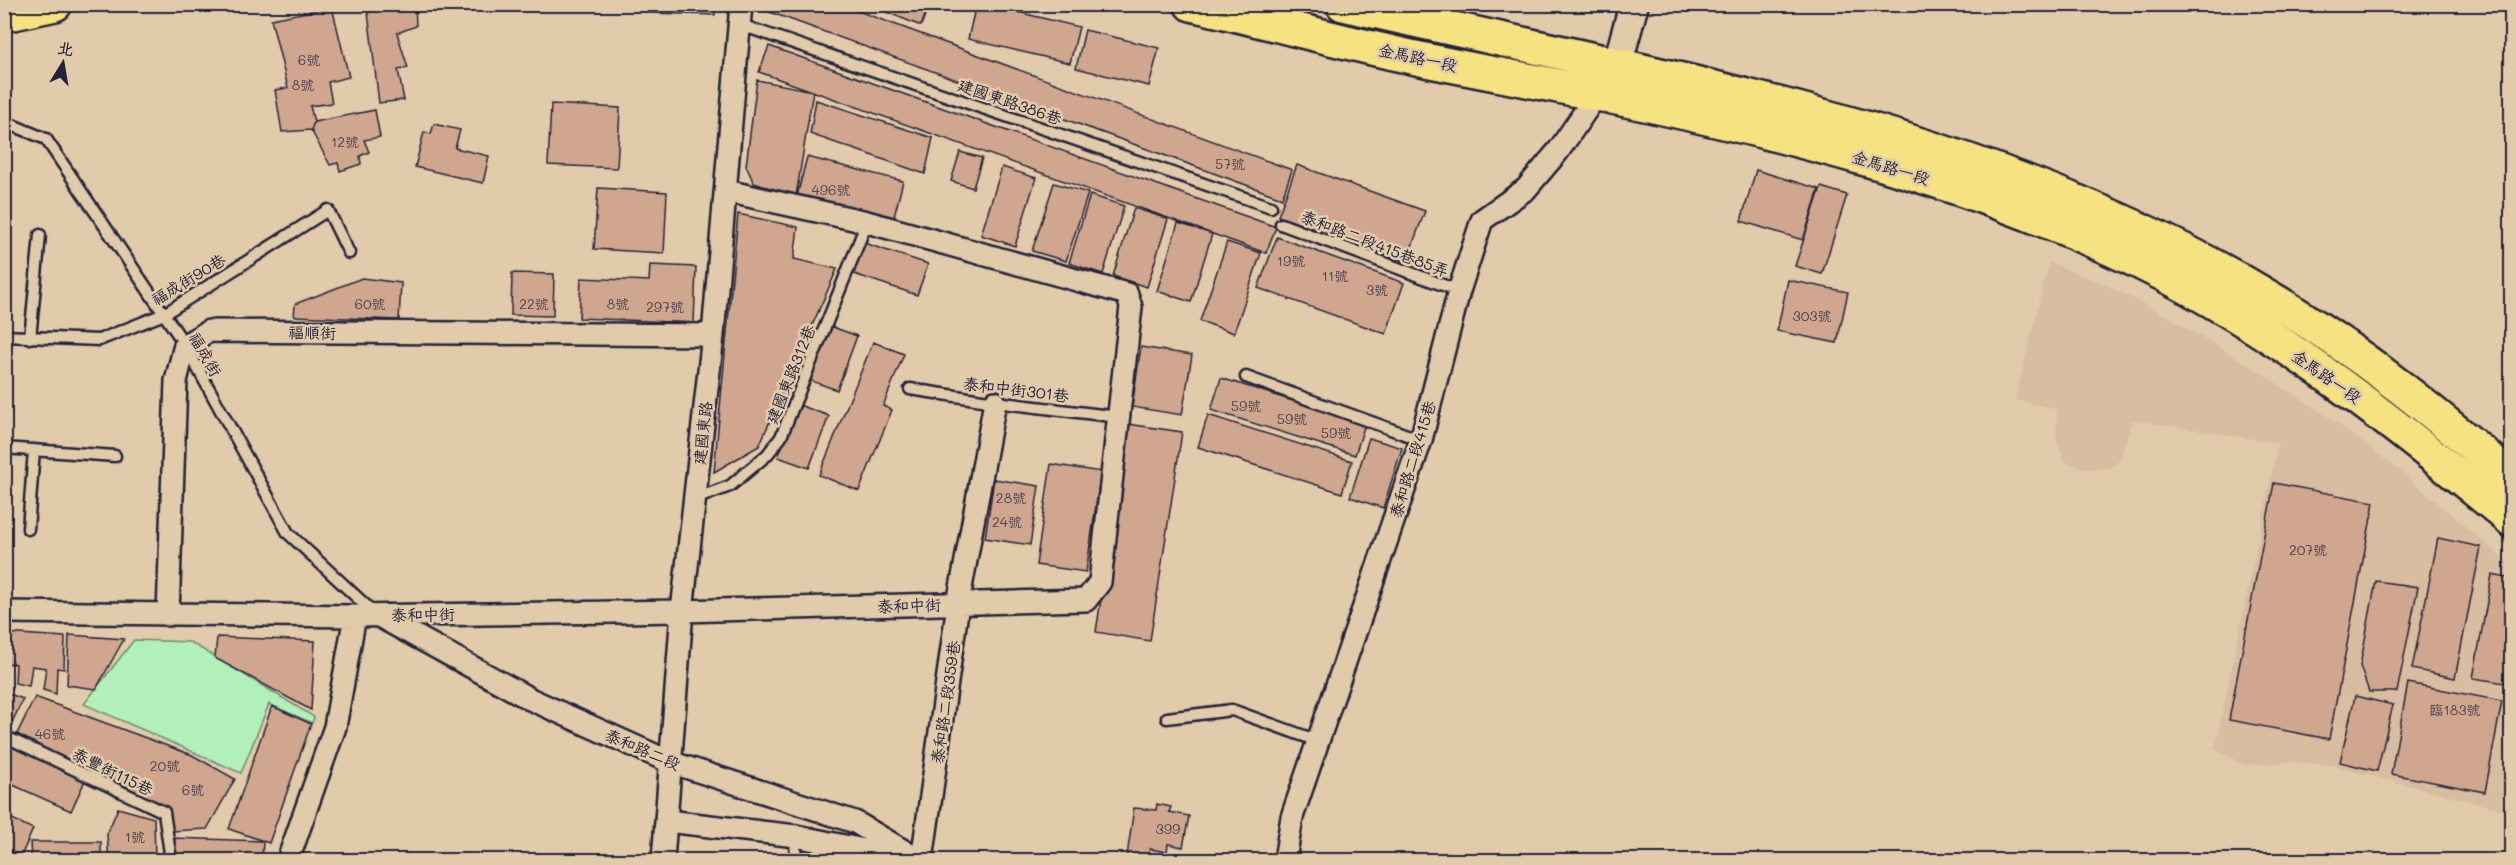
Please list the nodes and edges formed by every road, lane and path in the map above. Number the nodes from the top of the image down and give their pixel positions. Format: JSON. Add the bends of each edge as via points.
{"nodes":[{"id":1,"x":55,"y":4,"type":"edge"},
{"id":2,"x":1191,"y":4,"type":"edge"},
{"id":3,"x":1343,"y":4,"type":"edge"},
{"id":4,"x":1634,"y":4,"type":"edge"},
{"id":5,"x":739,"y":14,"type":"edge"},
{"id":6,"x":4,"y":15,"type":"edge"},
{"id":7,"x":1617,"y":66,"type":"junction"},
{"id":8,"x":1597,"y":93,"type":"junction"},
{"id":9,"x":4,"y":115,"type":"edge"},
{"id":10,"x":726,"y":191,"type":"junction"},
{"id":11,"x":1271,"y":207,"type":"dead end"},
{"id":12,"x":867,"y":222,"type":"junction"},
{"id":13,"x":1281,"y":224,"type":"dead end"},
{"id":14,"x":40,"y":235,"type":"dead end"},
{"id":15,"x":349,"y":253,"type":"dead end"},
{"id":16,"x":1459,"y":291,"type":"junction"},
{"id":17,"x":164,"y":314,"type":"junction"},
{"id":18,"x":713,"y":335,"type":"junction"},
{"id":19,"x":4,"y":336,"type":"edge"},
{"id":20,"x":30,"y":338,"type":"junction"},
{"id":21,"x":185,"y":345,"type":"junction"},
{"id":22,"x":1246,"y":377,"type":"dead end"},
{"id":23,"x":910,"y":389,"type":"dead end"},
{"id":24,"x":995,"y":402,"type":"junction"},
{"id":25,"x":1119,"y":417,"type":"junction"},
{"id":26,"x":1421,"y":440,"type":"junction"},
{"id":27,"x":4,"y":448,"type":"edge"},
{"id":28,"x":33,"y":450,"type":"junction"},
{"id":29,"x":115,"y":456,"type":"dead end"},
{"id":30,"x":2511,"y":478,"type":"edge"},
{"id":31,"x":695,"y":499,"type":"junction"},
{"id":32,"x":2511,"y":520,"type":"edge"},
{"id":33,"x":28,"y":529,"type":"dead end"},
{"id":34,"x":958,"y":604,"type":"junction"},
{"id":35,"x":4,"y":612,"type":"edge"},
{"id":36,"x":682,"y":612,"type":"junction"},
{"id":37,"x":168,"y":615,"type":"junction"},
{"id":38,"x":376,"y":615,"type":"junction"},
{"id":39,"x":355,"y":616,"type":"junction"},
{"id":40,"x":1167,"y":718,"type":"dead end"},
{"id":41,"x":4,"y":736,"type":"edge"},
{"id":42,"x":1318,"y":741,"type":"junction"},
{"id":43,"x":670,"y":762,"type":"junction"},
{"id":44,"x":667,"y":821,"type":"junction"},
{"id":45,"x":796,"y":836,"type":"junction"},
{"id":46,"x":171,"y":861,"type":"edge"},
{"id":47,"x":288,"y":861,"type":"edge"},
{"id":48,"x":663,"y":861,"type":"edge"},
{"id":49,"x":795,"y":861,"type":"edge"},
{"id":50,"x":913,"y":861,"type":"edge"},
{"id":51,"x":921,"y":861,"type":"edge"},
{"id":52,"x":1285,"y":861,"type":"edge"}],
"edges":[{"from":1,"to":6,"type":"main road"},
{"from":2,"to":8,"type":"main road","name":"金馬路一段","via":[[1401,55]]},
{"from":3,"to":7,"type":"main road","name":"金馬路一段"},
{"from":4,"to":7,"type":"street"},
{"from":5,"to":10,"type":"street","name":"建國東路"},
{"from":5,"to":11,"type":"lane","name":"建國東路386巷"},
{"from":7,"to":8,"type":"street"},
{"from":7,"to":30,"type":"main road","name":"金馬路一段","via":[[1798,108],[1897,136],[2043,186],[2117,218],[2243,282],[2335,338],[2396,382]]},
{"from":8,"to":16,"type":"street","name":"泰和路二段415巷","via":[[1559,150],[1526,189],[1482,220]]},
{"from":8,"to":32,"type":"main road","name":"金馬路一段","via":[[1893,166],[2045,220],[2121,253],[2209,299],[2356,396]]},
{"from":9,"to":17,"type":"lane","name":"福成街","via":[[10,124],[46,139]]},
{"from":10,"to":12,"type":"street","name":"泰和中街"},
{"from":10,"to":18,"type":"street","name":"建國東路"},
{"from":12,"to":25,"type":"street","name":"泰和中街","via":[[1127,294],[1131,307]]},
{"from":12,"to":31,"type":"lane","name":"建國東路312巷","via":[[781,437],[767,455],[729,486]]},
{"from":13,"to":16,"type":"lane","name":"泰和路二段415巷85弄"},
{"from":14,"to":20,"type":"lane"},
{"from":15,"to":17,"type":"lane","name":"福成街90巷","via":[[328,210]]},
{"from":16,"to":26,"type":"street","name":"泰和路二段415巷"},
{"from":17,"to":20,"type":"lane","name":"福成街90巷","via":[[99,340]]},
{"from":17,"to":21,"type":"lane","name":"福成街"},
{"from":18,"to":21,"type":"street","name":"福順街","via":[[209,331]]},
{"from":18,"to":31,"type":"street","name":"建國東路"},
{"from":19,"to":20,"type":"lane","name":"福成街90巷"},
{"from":21,"to":37,"type":"street","via":[[176,381]]},
{"from":21,"to":38,"type":"lane","name":"福成街","via":[[288,533]]},
{"from":22,"to":26,"type":"lane"},
{"from":23,"to":24,"type":"lane","name":"泰和中街301巷"},
{"from":24,"to":25,"type":"lane","name":"泰和中街301巷"},
{"from":24,"to":34,"type":"street","name":"泰和路二段359巷"},
{"from":25,"to":34,"type":"street","name":"泰和中街","via":[[1100,582],[1086,600]]},
{"from":26,"to":42,"type":"street","name":"泰和路二段415巷"},
{"from":27,"to":28,"type":"lane"},
{"from":28,"to":29,"type":"lane"},
{"from":28,"to":33,"type":"lane"},
{"from":31,"to":36,"type":"street","name":"建國東路"},
{"from":34,"to":36,"type":"street","name":"泰和中街"},
{"from":34,"to":51,"type":"street","name":"泰和路二段359巷"},
{"from":35,"to":37,"type":"street","name":"泰和中街"},
{"from":36,"to":38,"type":"street","name":"泰和中街"},
{"from":36,"to":43,"type":"street","name":"建國東路"},
{"from":37,"to":39,"type":"street","name":"泰和中街"},
{"from":38,"to":39,"type":"street","name":"泰和中街"},
{"from":38,"to":43,"type":"street","name":"泰和路二段","via":[[530,699]]},
{"from":39,"to":47,"type":"street","via":[[335,727]]},
{"from":40,"to":42,"type":"lane","via":[[1232,710]]},
{"from":41,"to":46,"type":"lane","name":"泰豐街115巷","via":[[165,812]]},
{"from":42,"to":52,"type":"street","name":"泰和路二段415巷","via":[[1292,817]]},
{"from":43,"to":44,"type":"street","name":"建國東路"},
{"from":43,"to":51,"type":"street","name":"泰和路二段","via":[[855,822]]},
{"from":44,"to":45,"type":"street"},
{"from":44,"to":48,"type":"street","name":"建國東路"},
{"from":45,"to":49,"type":"lane"},
{"from":45,"to":50,"type":"street"}]}
